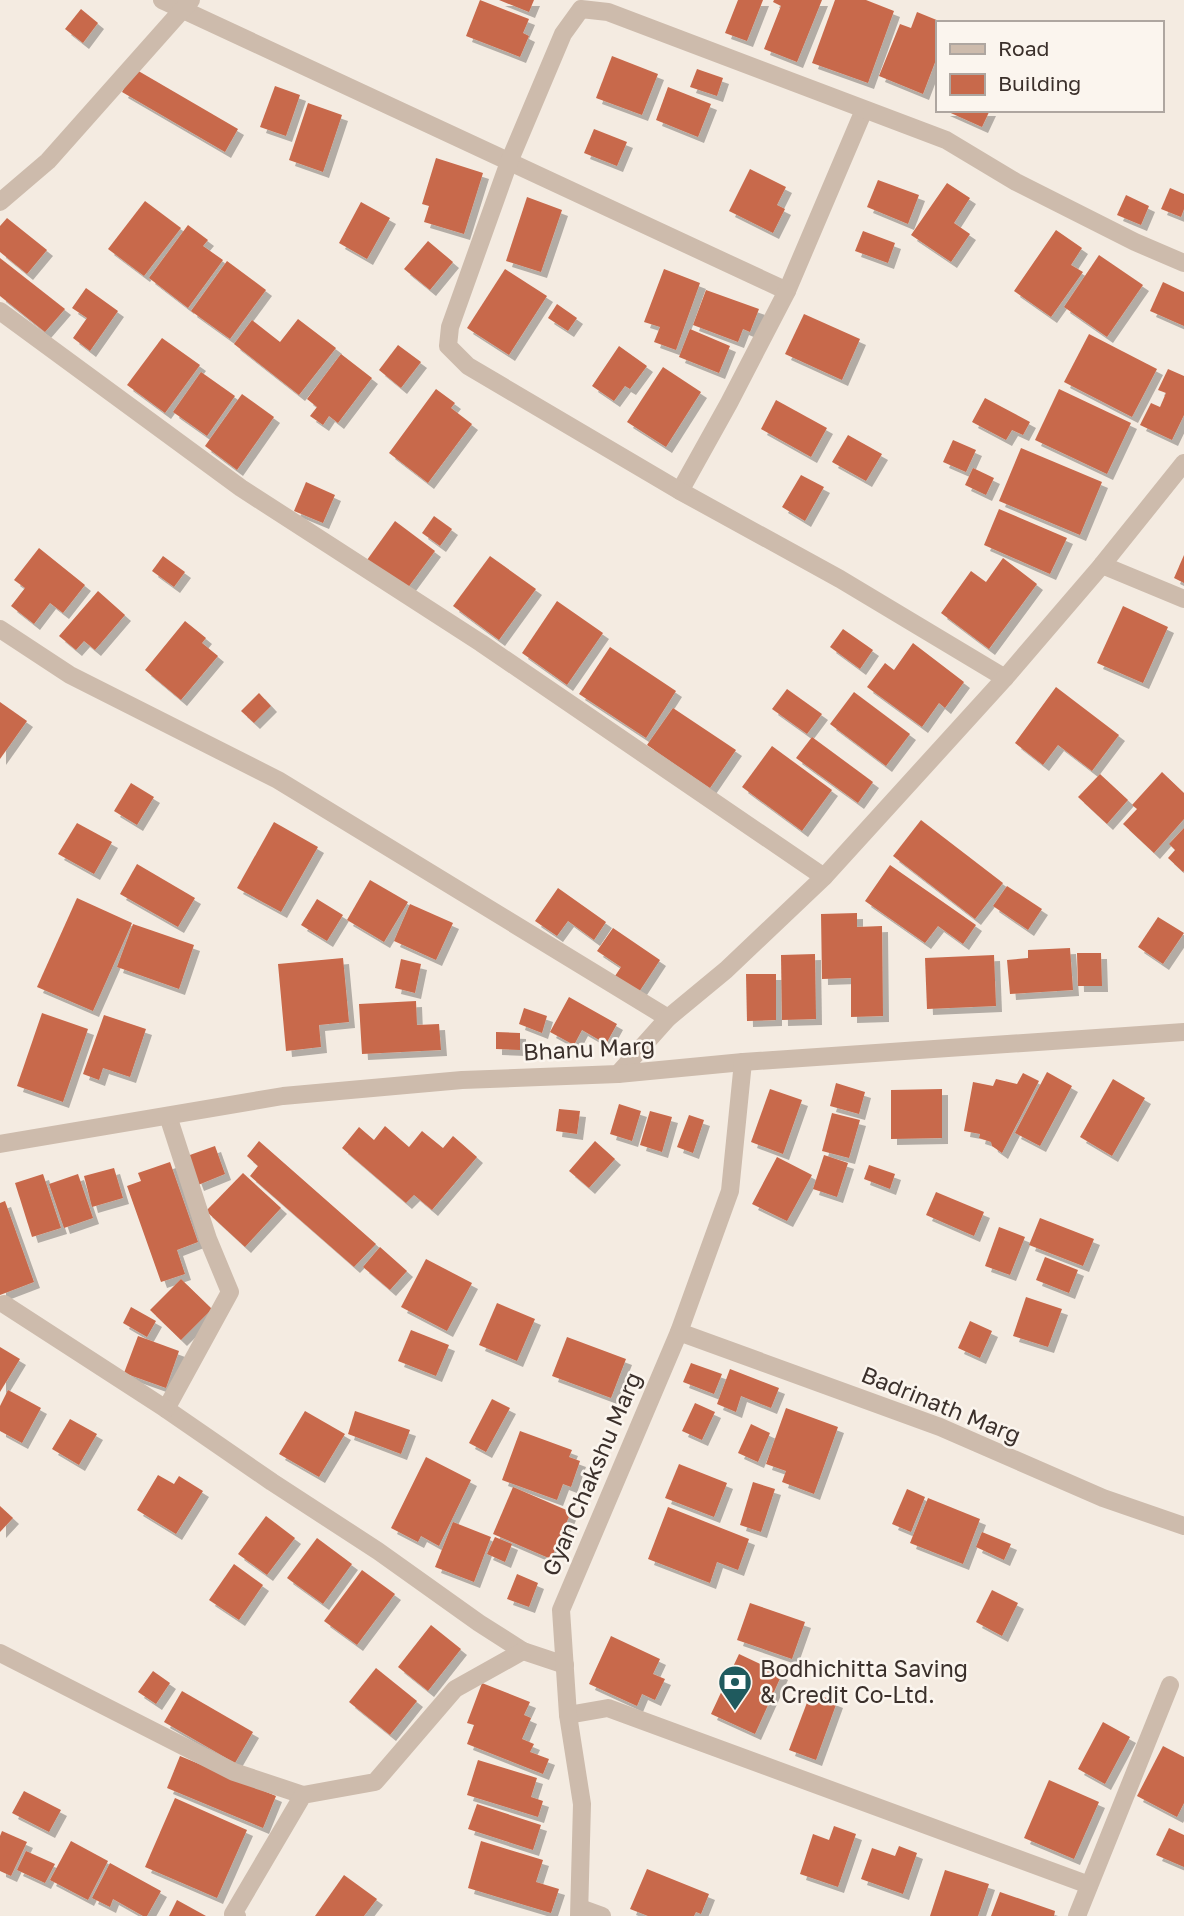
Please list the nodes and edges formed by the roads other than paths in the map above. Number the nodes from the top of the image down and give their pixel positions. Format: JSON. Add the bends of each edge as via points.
{"nodes":[{"id":1,"x":162,"y":0,"type":"edge"},
{"id":2,"x":187,"y":5,"type":"edge"},
{"id":3,"x":864,"y":110,"type":"junction"},
{"id":4,"x":509,"y":162,"type":"junction"},
{"id":5,"x":0,"y":202,"type":"edge"},
{"id":6,"x":1184,"y":262,"type":"edge"},
{"id":7,"x":787,"y":291,"type":"junction"},
{"id":8,"x":0,"y":311,"type":"edge"},
{"id":9,"x":1184,"y":463,"type":"edge"},
{"id":10,"x":680,"y":491,"type":"junction"},
{"id":11,"x":1102,"y":565,"type":"junction"},
{"id":12,"x":1184,"y":599,"type":"edge"},
{"id":13,"x":0,"y":629,"type":"edge"},
{"id":14,"x":1005,"y":678,"type":"junction"},
{"id":15,"x":824,"y":877,"type":"junction"},
{"id":16,"x":668,"y":1018,"type":"junction"},
{"id":17,"x":1184,"y":1032,"type":"edge"},
{"id":18,"x":744,"y":1062,"type":"junction"},
{"id":19,"x":618,"y":1074,"type":"junction"},
{"id":20,"x":168,"y":1116,"type":"junction"},
{"id":21,"x":0,"y":1144,"type":"edge"},
{"id":22,"x":4,"y":1304,"type":"dead end"},
{"id":23,"x":679,"y":1332,"type":"junction"},
{"id":24,"x":166,"y":1409,"type":"junction"},
{"id":25,"x":1184,"y":1526,"type":"edge"},
{"id":26,"x":523,"y":1651,"type":"junction"},
{"id":27,"x":0,"y":1653,"type":"edge"},
{"id":28,"x":565,"y":1665,"type":"junction"},
{"id":29,"x":1170,"y":1685,"type":"dead end"},
{"id":30,"x":568,"y":1715,"type":"junction"},
{"id":31,"x":303,"y":1794,"type":"junction"},
{"id":32,"x":1089,"y":1885,"type":"junction"},
{"id":33,"x":579,"y":1912,"type":"edge"},
{"id":34,"x":237,"y":1916,"type":"edge"},
{"id":35,"x":602,"y":1916,"type":"edge"},
{"id":36,"x":1077,"y":1916,"type":"edge"}],
"edges":[{"from":1,"to":2,"type":"street"},
{"from":2,"to":4,"type":"street"},
{"from":2,"to":5,"type":"street","via":[[48,161]]},
{"from":3,"to":4,"type":"street","via":[[608,12],[581,9],[563,34]]},
{"from":3,"to":6,"type":"street","via":[[946,140],[1016,182]]},
{"from":3,"to":7,"type":"street"},
{"from":4,"to":7,"type":"street"},
{"from":4,"to":10,"type":"street","via":[[450,327],[448,346],[468,366]]},
{"from":7,"to":10,"type":"street"},
{"from":8,"to":15,"type":"street","via":[[241,488],[481,643]]},
{"from":9,"to":11,"type":"street"},
{"from":10,"to":14,"type":"street","via":[[840,579]]},
{"from":11,"to":12,"type":"street"},
{"from":11,"to":14,"type":"street"},
{"from":13,"to":16,"type":"street","via":[[70,675],[278,780]]},
{"from":14,"to":15,"type":"street"},
{"from":15,"to":16,"type":"street"},
{"from":16,"to":19,"type":"street"},
{"from":17,"to":18,"type":"street","name":"Bhanu Marg"},
{"from":18,"to":19,"type":"street","name":"Bhanu Marg"},
{"from":18,"to":23,"type":"street","name":"Gyan Chakshu Marg","via":[[730,1191]]},
{"from":19,"to":20,"type":"street","name":"Bhanu Marg","via":[[462,1080],[283,1096]]},
{"from":20,"to":21,"type":"street","name":"Bhanu Marg"},
{"from":20,"to":24,"type":"street","via":[[230,1292]]},
{"from":22,"to":24,"type":"street"},
{"from":23,"to":25,"type":"street","name":"Badrinath Marg","via":[[940,1427],[1104,1498]]},
{"from":23,"to":28,"type":"street","name":"Gyan Chakshu Marg","via":[[561,1610]]},
{"from":24,"to":26,"type":"street"},
{"from":26,"to":28,"type":"street"},
{"from":26,"to":31,"type":"street","via":[[455,1689],[375,1782]]},
{"from":27,"to":31,"type":"street","via":[[234,1772]]},
{"from":28,"to":30,"type":"street","name":"Gyan Chakshu Marg"},
{"from":29,"to":32,"type":"street"},
{"from":30,"to":32,"type":"street","via":[[608,1708]]},
{"from":30,"to":33,"type":"street","name":"Gyan Chakshu Marg","via":[[582,1804]]},
{"from":31,"to":34,"type":"street","via":[[233,1914]]},
{"from":32,"to":36,"type":"street"},
{"from":33,"to":35,"type":"street"}]}
